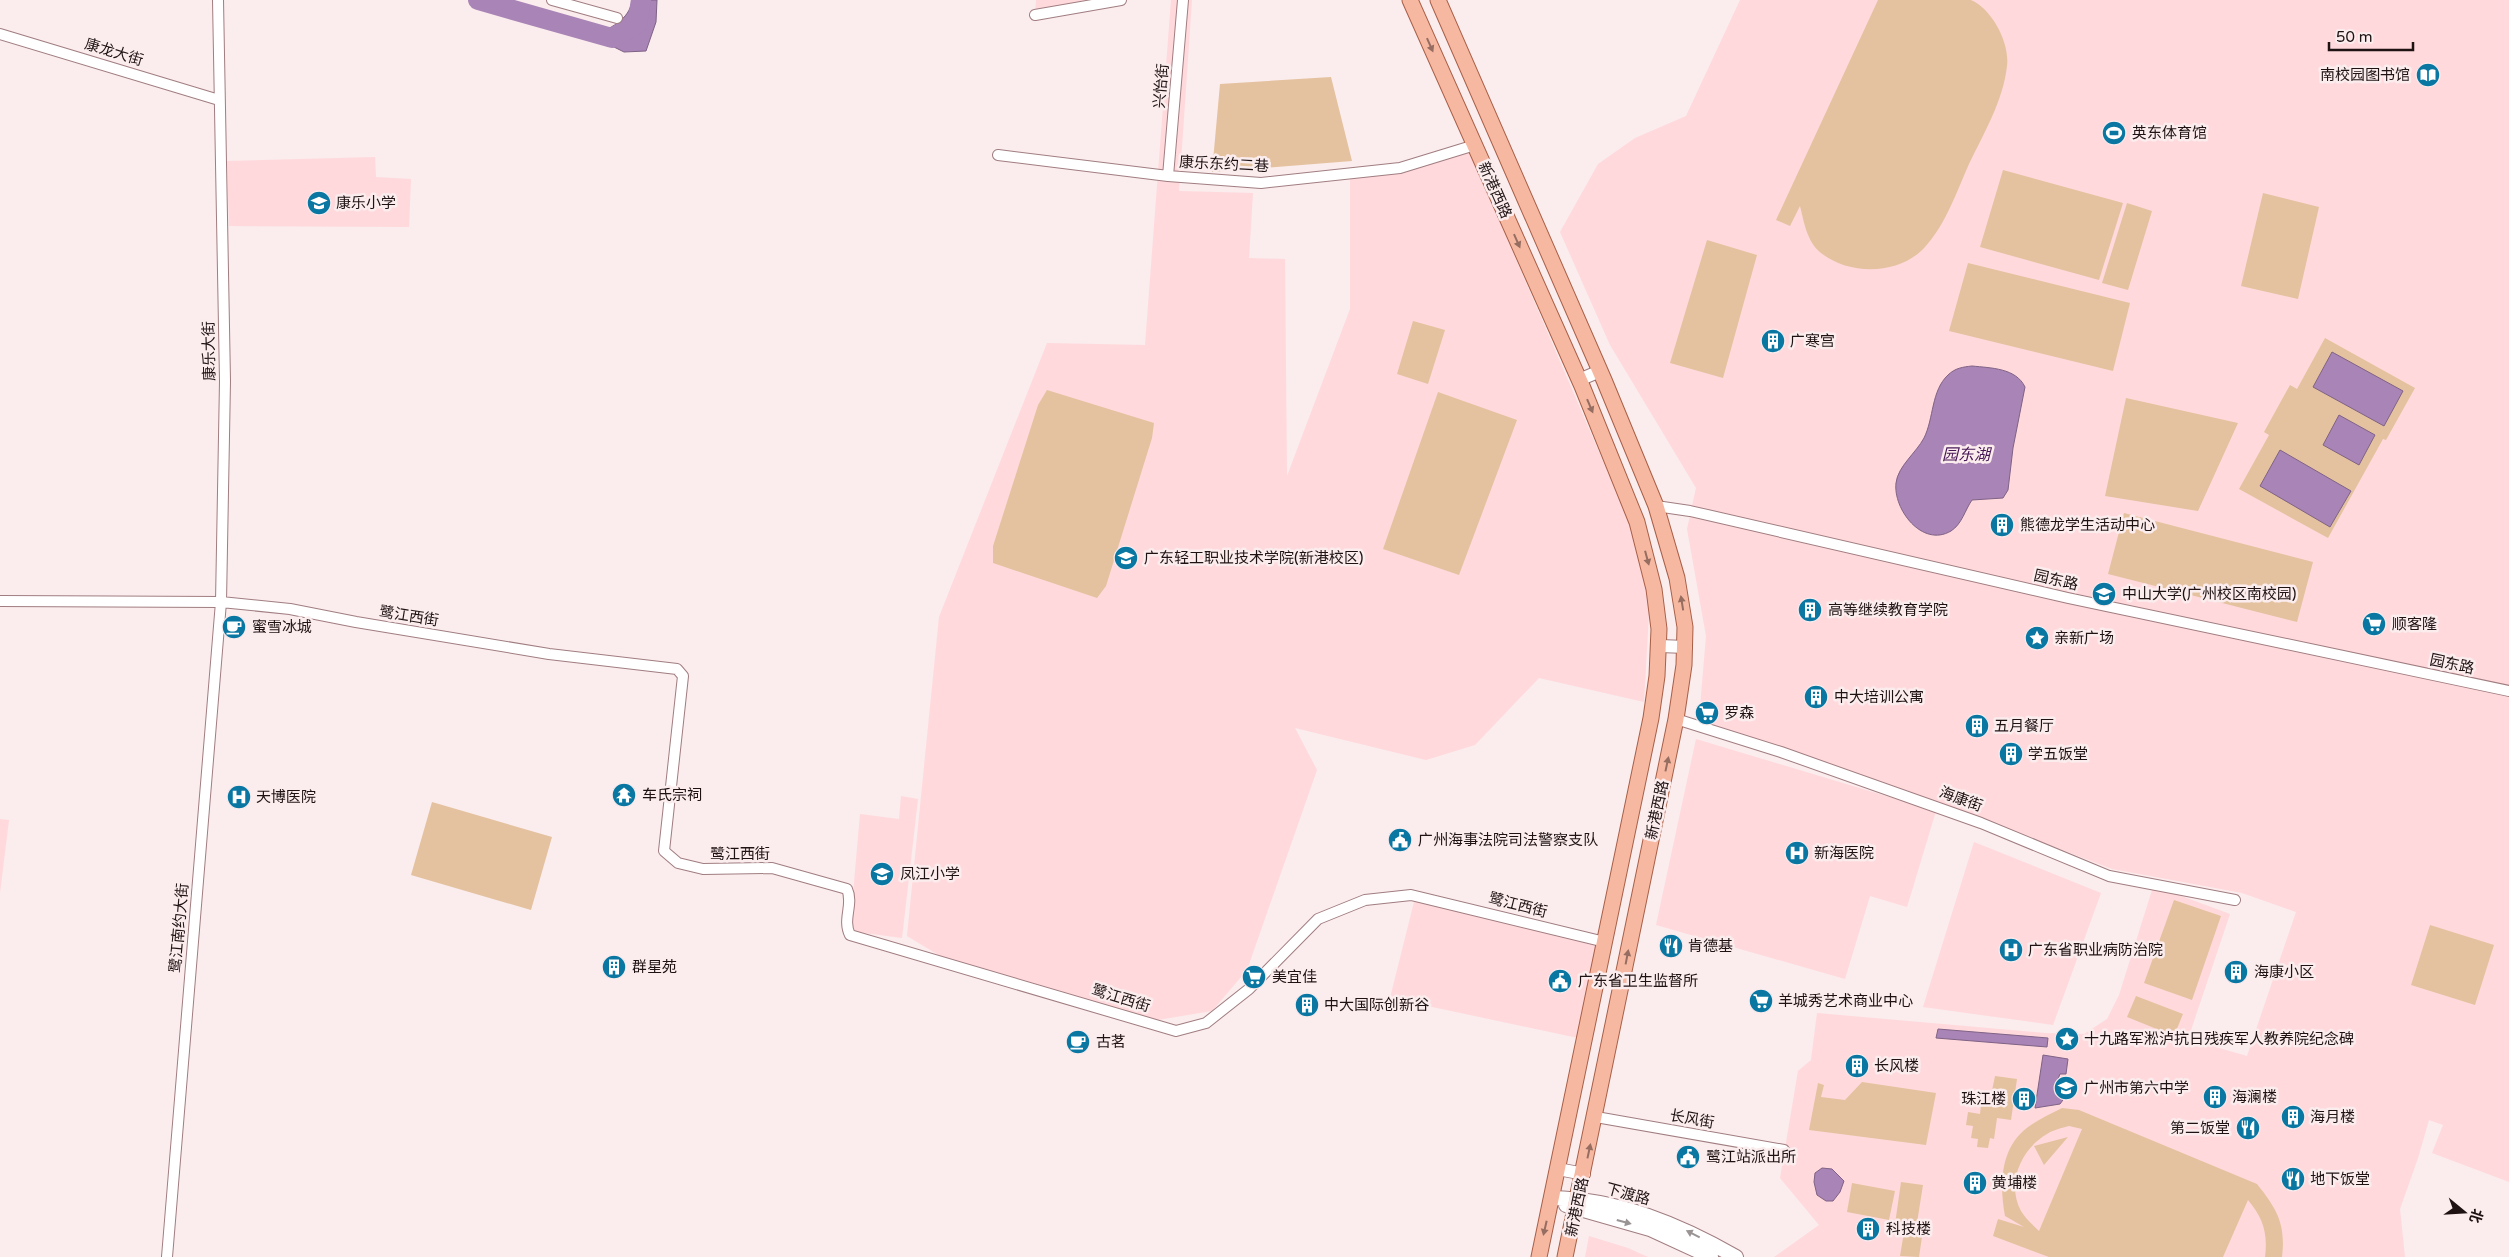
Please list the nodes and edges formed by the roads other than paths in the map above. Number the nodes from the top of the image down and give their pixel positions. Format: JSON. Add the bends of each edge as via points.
{"nodes":[{"id":1,"x":218,"y":0,"type":"edge"},
{"id":2,"x":552,"y":0,"type":"edge"},
{"id":3,"x":1121,"y":0,"type":"edge"},
{"id":4,"x":1183,"y":0,"type":"edge"},
{"id":5,"x":1410,"y":0,"type":"edge"},
{"id":6,"x":1438,"y":0,"type":"edge"},
{"id":7,"x":1035,"y":15,"type":"dead end"},
{"id":8,"x":617,"y":18,"type":"dead end"},
{"id":9,"x":0,"y":34,"type":"edge"},
{"id":10,"x":219,"y":100,"type":"junction"},
{"id":11,"x":1475,"y":145,"type":"junction"},
{"id":12,"x":998,"y":155,"type":"dead end"},
{"id":13,"x":1168,"y":176,"type":"junction"},
{"id":14,"x":1600,"y":371,"type":"junction"},
{"id":15,"x":1579,"y":380,"type":"junction"},
{"id":16,"x":1656,"y":506,"type":"junction"},
{"id":17,"x":0,"y":601,"type":"edge"},
{"id":18,"x":221,"y":602,"type":"junction"},
{"id":19,"x":1660,"y":646,"type":"junction"},
{"id":20,"x":1686,"y":647,"type":"junction"},
{"id":21,"x":2509,"y":691,"type":"edge"},
{"id":22,"x":1676,"y":719,"type":"junction"},
{"id":23,"x":2235,"y":900,"type":"dead end"},
{"id":24,"x":1605,"y":942,"type":"junction"},
{"id":25,"x":1596,"y":1117,"type":"junction"},
{"id":26,"x":1784,"y":1150,"type":"dead end"},
{"id":27,"x":1558,"y":1169,"type":"junction"},
{"id":28,"x":1584,"y":1174,"type":"junction"},
{"id":29,"x":1552,"y":1198,"type":"junction"},
{"id":30,"x":1578,"y":1204,"type":"junction"},
{"id":31,"x":167,"y":1257,"type":"edge"},
{"id":32,"x":1539,"y":1257,"type":"edge"},
{"id":33,"x":1565,"y":1257,"type":"edge"},
{"id":34,"x":1711,"y":1257,"type":"edge"},
{"id":35,"x":1736,"y":1257,"type":"edge"}],
"edges":[{"from":1,"to":10,"type":"street","name":"康乐大街"},
{"from":2,"to":8,"type":"street"},
{"from":3,"to":7,"type":"street"},
{"from":4,"to":13,"type":"street","name":"兴怡街"},
{"from":5,"to":11,"type":"main road","name":"新港西路","one_way":true},
{"from":6,"to":14,"type":"main road","name":"新港西路"},
{"from":9,"to":10,"type":"street","name":"康龙大街"},
{"from":10,"to":18,"type":"street","name":"康乐大街","via":[[225,380]]},
{"from":11,"to":13,"type":"street","name":"康乐东约二巷","via":[[1400,168],[1262,183]]},
{"from":11,"to":15,"type":"main road","name":"新港西路","one_way":true},
{"from":12,"to":13,"type":"street","name":"康乐东约二巷"},
{"from":14,"to":15,"type":"street"},
{"from":14,"to":16,"type":"main road","name":"新港西路"},
{"from":15,"to":19,"type":"main road","name":"新港西路","one_way":true,"via":[[1636,522],[1654,589]]},
{"from":20,"to":16,"type":"main road","name":"新港西路","one_way":true,"via":[[1677,578]]},
{"from":16,"to":21,"type":"street","name":"园东路","via":[[1690,511],[2059,596]]},
{"from":17,"to":18,"type":"street","name":"鹭江西街"},
{"from":18,"to":24,"type":"street","name":"鹭江西街","via":[[290,609],[549,654],[677,669],[683,676],[664,851],[678,863],[703,869],[772,868],[847,889],[850,894],[846,926],[850,935],[1176,1031],[1206,1023],[1249,989],[1318,919],[1365,900],[1411,894]]},
{"from":18,"to":31,"type":"street","name":"鹭江南约大街"},
{"from":19,"to":20,"type":"street"},
{"from":19,"to":24,"type":"main road","name":"新港西路","via":[[1651,718]]},
{"from":20,"to":22,"type":"main road","name":"新港西路"},
{"from":22,"to":23,"type":"street","name":"海康街","via":[[1964,816],[2109,876]]},
{"from":25,"to":22,"type":"main road","name":"新港西路","one_way":true},
{"from":24,"to":27,"type":"main road","name":"新港西路"},
{"from":25,"to":26,"type":"street","name":"长风街"},
{"from":28,"to":25,"type":"main road","name":"新港西路","one_way":true},
{"from":27,"to":28,"type":"street"},
{"from":27,"to":29,"type":"main road","name":"新港西路"},
{"from":28,"to":30,"type":"main road","name":"新港西路"},
{"from":29,"to":30,"type":"main road","name":"下渡路"},
{"from":29,"to":32,"type":"main road","name":"新港西路","one_way":true},
{"from":30,"to":33,"type":"main road","name":"新港西路"},
{"from":30,"to":34,"type":"main road","name":"下渡路","one_way":true,"via":[[1650,1229]]},
{"from":35,"to":30,"type":"main road","name":"下渡路","one_way":true,"via":[[1666,1222]]}]}
